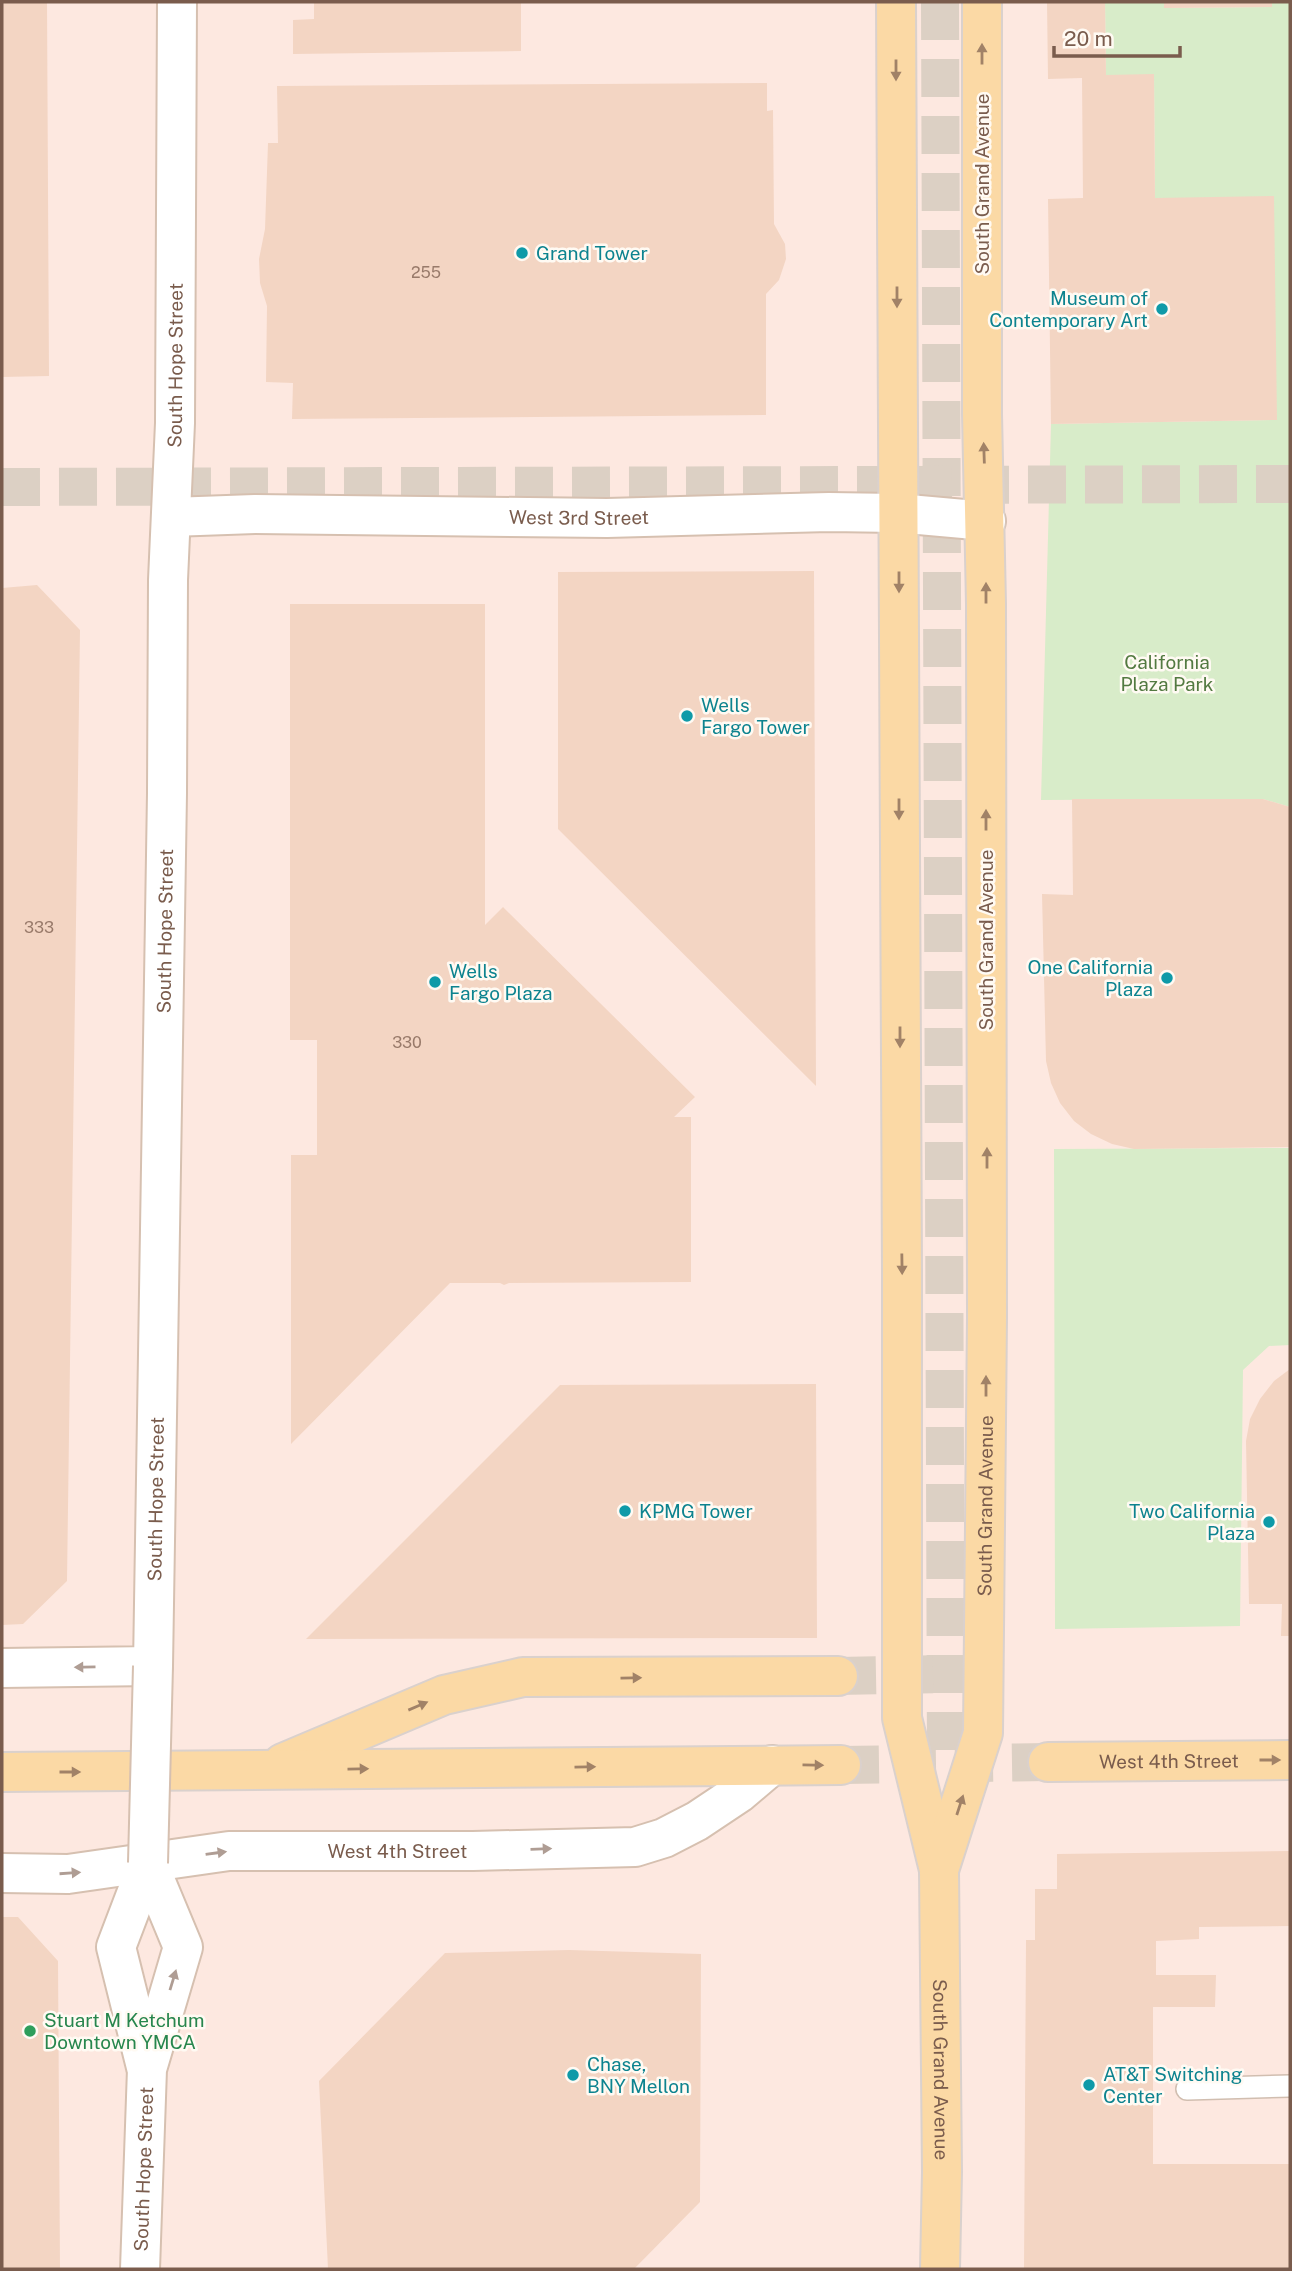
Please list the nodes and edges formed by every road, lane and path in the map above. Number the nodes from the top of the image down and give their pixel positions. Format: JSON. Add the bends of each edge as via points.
{"nodes":[{"id":1,"x":177,"y":2,"type":"edge"},
{"id":2,"x":896,"y":2,"type":"edge"},
{"id":3,"x":982,"y":2,"type":"edge"},
{"id":4,"x":897,"y":513,"type":"junction"},
{"id":5,"x":171,"y":517,"type":"junction"},
{"id":6,"x":986,"y":521,"type":"junction"},
{"id":7,"x":153,"y":1666,"type":"junction"},
{"id":8,"x":2,"y":1668,"type":"edge"},
{"id":9,"x":838,"y":1676,"type":"tunnel mouth"},
{"id":10,"x":1290,"y":1760,"type":"edge"},
{"id":11,"x":1048,"y":1762,"type":"tunnel mouth"},
{"id":12,"x":772,"y":1765,"type":"junction"},
{"id":13,"x":841,"y":1765,"type":"tunnel mouth"},
{"id":14,"x":265,"y":1770,"type":"junction"},
{"id":15,"x":2,"y":1772,"type":"edge"},
{"id":16,"x":148,"y":1863,"type":"junction"},
{"id":17,"x":939,"y":1870,"type":"junction"},
{"id":18,"x":2,"y":1873,"type":"edge"},
{"id":19,"x":146,"y":2069,"type":"junction"},
{"id":20,"x":1290,"y":2086,"type":"edge"},
{"id":21,"x":1187,"y":2089,"type":"dead end"},
{"id":22,"x":139,"y":2269,"type":"edge"},
{"id":23,"x":940,"y":2269,"type":"edge"}],
"edges":[{"from":1,"to":5,"type":"main road","name":"South Hope Street"},
{"from":2,"to":4,"type":"main road","name":"South Grand Avenue","one_way":true},
{"from":6,"to":3,"type":"main road","name":"South Grand Avenue","one_way":true},
{"from":4,"to":5,"type":"main road","name":"West 3rd Street"},
{"from":4,"to":6,"type":"main road","name":"West 3rd Street"},
{"from":4,"to":17,"type":"main road","name":"South Grand Avenue","one_way":true,"via":[[902,1718]]},
{"from":5,"to":7,"type":"main road","name":"South Hope Street"},
{"from":17,"to":6,"type":"main road","name":"South Grand Avenue","one_way":true,"via":[[984,1733]]},
{"from":7,"to":8,"type":"main road","one_way":true},
{"from":7,"to":16,"type":"main road","name":"South Hope Street","bridge":true},
{"from":14,"to":9,"type":"main road","one_way":true,"via":[[444,1695],[523,1677]]},
{"from":11,"to":10,"type":"main road","name":"West 4th Street","one_way":true},
{"from":12,"to":13,"type":"main road","one_way":true},
{"from":14,"to":12,"type":"main road","one_way":true},
{"from":16,"to":12,"type":"main road","name":"West 4th Street","one_way":true,"via":[[229,1852],[635,1847],[697,1821]]},
{"from":15,"to":14,"type":"main road","one_way":true},
{"from":18,"to":16,"type":"main road","name":"West 4th Street","one_way":true,"via":[[68,1874]]},
{"from":16,"to":19,"type":"main road","name":"South Hope Street","via":[[116,1947]]},
{"from":19,"to":16,"type":"main road","name":"South Hope Street","one_way":true,"via":[[183,1947]]},
{"from":17,"to":23,"type":"main road","name":"South Grand Avenue"},
{"from":19,"to":22,"type":"main road","name":"South Hope Street"},
{"from":20,"to":21,"type":"lane"}]}
